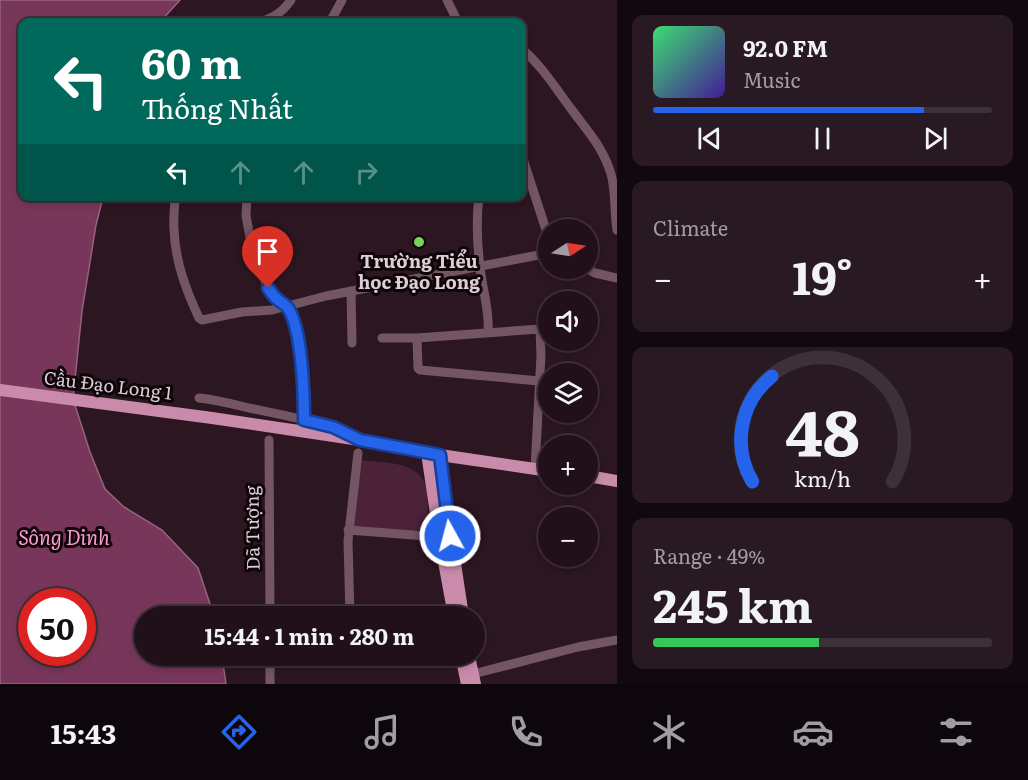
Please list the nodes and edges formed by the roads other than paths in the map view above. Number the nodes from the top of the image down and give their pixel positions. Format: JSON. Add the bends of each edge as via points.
{"nodes":[{"id":1,"x":291,"y":0,"type":"edge"},
{"id":2,"x":342,"y":0,"type":"edge"},
{"id":3,"x":447,"y":0,"type":"edge"},
{"id":4,"x":270,"y":18,"type":"edge"},
{"id":5,"x":332,"y":18,"type":"edge"},
{"id":6,"x":456,"y":18,"type":"edge"},
{"id":7,"x":526,"y":52,"type":"edge"},
{"id":8,"x":526,"y":168,"type":"edge"},
{"id":9,"x":175,"y":201,"type":"edge"},
{"id":10,"x":247,"y":201,"type":"edge"},
{"id":11,"x":478,"y":201,"type":"edge"},
{"id":12,"x":542,"y":219,"type":"edge"},
{"id":13,"x":617,"y":230,"type":"edge"},
{"id":14,"x":538,"y":255,"type":"edge"},
{"id":15,"x":480,"y":266,"type":"junction"},
{"id":16,"x":598,"y":273,"type":"edge"},
{"id":17,"x":617,"y":278,"type":"edge"},
{"id":18,"x":351,"y":291,"type":"junction"},
{"id":19,"x":287,"y":306,"type":"junction"},
{"id":20,"x":488,"y":332,"type":"junction"},
{"id":21,"x":382,"y":338,"type":"dead end"},
{"id":22,"x":417,"y":338,"type":"junction"},
{"id":23,"x":352,"y":343,"type":"dead end"},
{"id":24,"x":540,"y":363,"type":"edge"},
{"id":25,"x":538,"y":381,"type":"edge"},
{"id":26,"x":0,"y":390,"type":"edge"},
{"id":27,"x":199,"y":398,"type":"dead end"},
{"id":28,"x":538,"y":410,"type":"edge"},
{"id":29,"x":304,"y":420,"type":"junction"},
{"id":30,"x":269,"y":440,"type":"dead end"},
{"id":31,"x":359,"y":446,"type":"junction"},
{"id":32,"x":427,"y":453,"type":"junction"},
{"id":33,"x":440,"y":455,"type":"junction"},
{"id":34,"x":536,"y":468,"type":"joint"},
{"id":35,"x":598,"y":478,"type":"edge"},
{"id":36,"x":617,"y":481,"type":"edge"},
{"id":37,"x":348,"y":530,"type":"junction"},
{"id":38,"x":445,"y":537,"type":"junction"},
{"id":39,"x":454,"y":591,"type":"junction"},
{"id":40,"x":270,"y":606,"type":"edge"},
{"id":41,"x":349,"y":606,"type":"edge"},
{"id":42,"x":454,"y":606,"type":"edge"},
{"id":43,"x":459,"y":606,"type":"edge"},
{"id":44,"x":617,"y":640,"type":"edge"},
{"id":45,"x":270,"y":666,"type":"edge"},
{"id":46,"x":470,"y":680,"type":"edge"},
{"id":47,"x":270,"y":684,"type":"edge"}],
"edges":[{"from":1,"to":4,"type":"street","via":[[285,10]]},
{"from":2,"to":5,"type":"street"},
{"from":3,"to":6,"type":"street"},
{"from":7,"to":13,"type":"street","via":[[550,77],[605,156]]},
{"from":8,"to":12,"type":"street"},
{"from":9,"to":19,"type":"street","via":[[175,249],[199,318]]},
{"from":10,"to":19,"type":"street","via":[[251,243],[259,267],[268,288]]},
{"from":11,"to":15,"type":"street"},
{"from":14,"to":15,"type":"street"},
{"from":15,"to":18,"type":"street"},
{"from":15,"to":20,"type":"street"},
{"from":16,"to":17,"type":"street"},
{"from":18,"to":19,"type":"street"},
{"from":18,"to":23,"type":"street"},
{"from":19,"to":29,"type":"street","via":[[299,347]]},
{"from":20,"to":22,"type":"street"},
{"from":20,"to":24,"type":"street","via":[[540,328]]},
{"from":21,"to":22,"type":"street"},
{"from":22,"to":25,"type":"street","via":[[420,370]]},
{"from":26,"to":31,"type":"main road","name":"Cầu Đạo Long 1","via":[[212,418]]},
{"from":27,"to":29,"type":"street"},
{"from":28,"to":34,"type":"street"},
{"from":29,"to":31,"type":"street","via":[[333,427]]},
{"from":30,"to":40,"type":"street","name":"Dã Tượng"},
{"from":31,"to":32,"type":"main road","name":"Cầu Đạo Long 1"},
{"from":31,"to":37,"type":"street"},
{"from":32,"to":33,"type":"main road","name":"Cầu Đạo Long 1"},
{"from":32,"to":38,"type":"main road"},
{"from":33,"to":34,"type":"main road","name":"Cầu Đạo Long 1"},
{"from":33,"to":38,"type":"main road"},
{"from":35,"to":36,"type":"main road"},
{"from":37,"to":38,"type":"street"},
{"from":37,"to":41,"type":"street"},
{"from":38,"to":39,"type":"main road"},
{"from":39,"to":42,"type":"main road"},
{"from":39,"to":43,"type":"main road"},
{"from":44,"to":46,"type":"street","via":[[578,647]]},
{"from":45,"to":47,"type":"street"}]}
